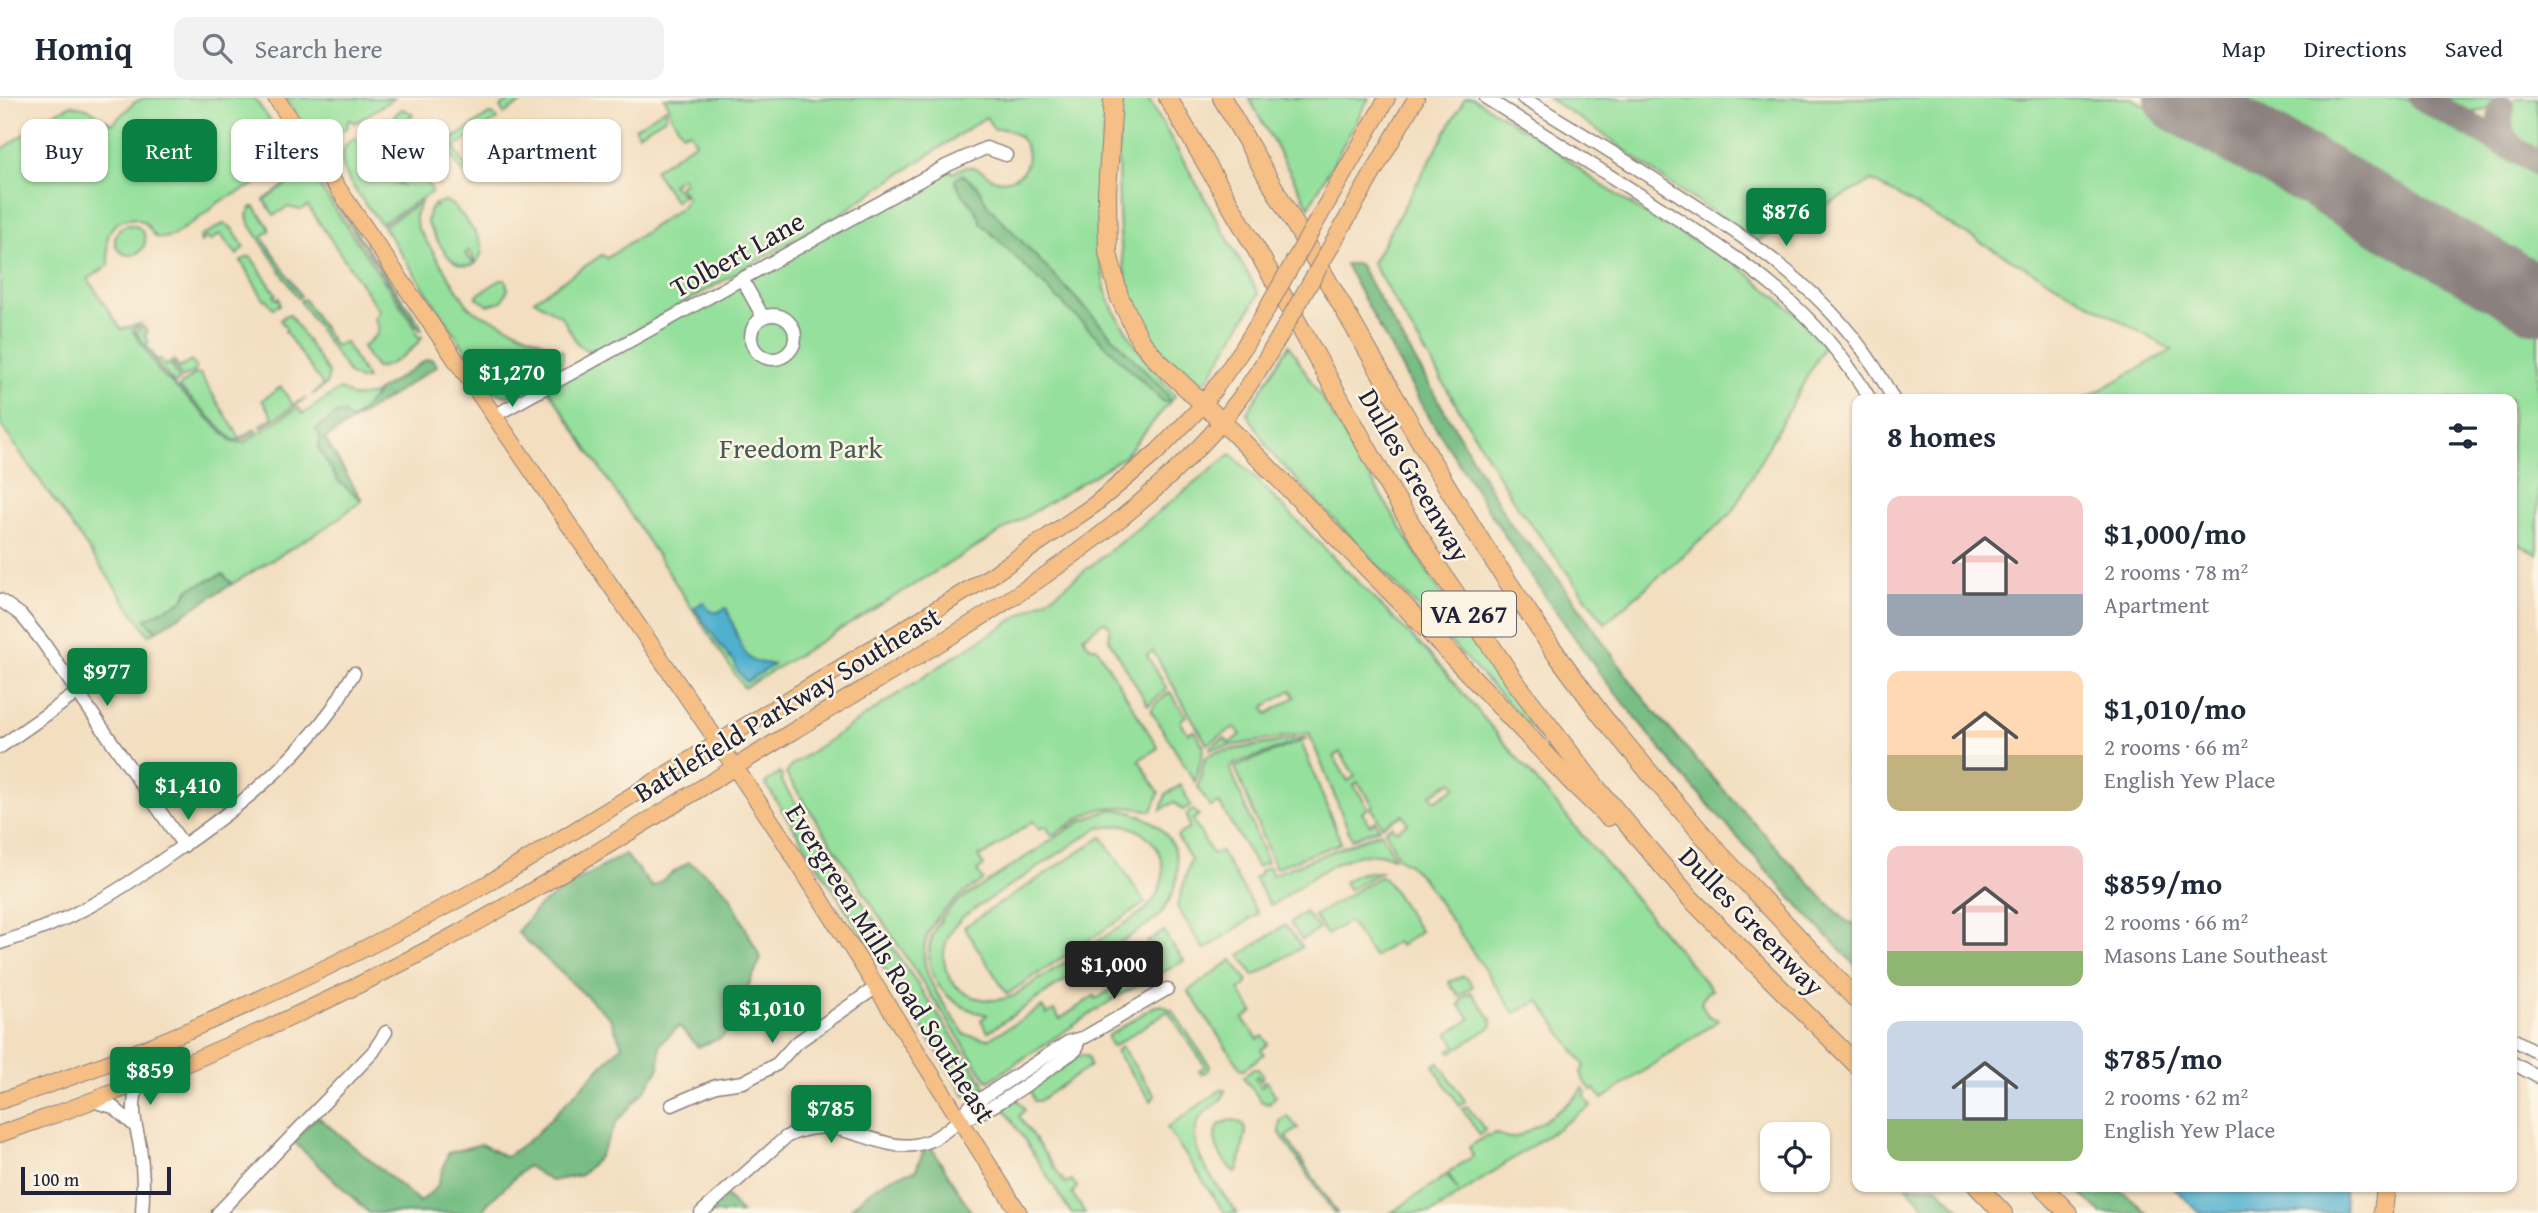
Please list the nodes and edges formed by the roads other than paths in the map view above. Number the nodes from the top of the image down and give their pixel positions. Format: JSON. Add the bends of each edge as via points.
{"nodes":[{"id":1,"x":276,"y":98,"type":"edge"},
{"id":2,"x":1113,"y":98,"type":"edge"},
{"id":3,"x":1168,"y":98,"type":"edge"},
{"id":4,"x":1222,"y":98,"type":"edge"},
{"id":5,"x":1387,"y":98,"type":"edge"},
{"id":6,"x":1416,"y":98,"type":"edge"},
{"id":7,"x":1486,"y":98,"type":"edge"},
{"id":8,"x":1523,"y":98,"type":"edge"},
{"id":9,"x":1006,"y":155,"type":"dead end"},
{"id":10,"x":743,"y":279,"type":"junction"},
{"id":11,"x":763,"y":317,"type":"dead end"},
{"id":12,"x":1866,"y":394,"type":"edge"},
{"id":13,"x":1891,"y":394,"type":"edge"},
{"id":14,"x":1203,"y":405,"type":"junction"},
{"id":15,"x":494,"y":416,"type":"junction"},
{"id":16,"x":1222,"y":422,"type":"junction"},
{"id":17,"x":0,"y":600,"type":"edge"},
{"id":18,"x":354,"y":673,"type":"dead end"},
{"id":19,"x":77,"y":692,"type":"junction"},
{"id":20,"x":718,"y":741,"type":"junction"},
{"id":21,"x":0,"y":747,"type":"edge"},
{"id":22,"x":735,"y":767,"type":"junction"},
{"id":23,"x":184,"y":846,"type":"junction"},
{"id":24,"x":1671,"y":877,"type":"junction"},
{"id":25,"x":0,"y":943,"type":"edge"},
{"id":26,"x":875,"y":988,"type":"junction"},
{"id":27,"x":1167,"y":989,"type":"dead end"},
{"id":28,"x":1852,"y":995,"type":"edge"},
{"id":29,"x":386,"y":1032,"type":"dead end"},
{"id":30,"x":2517,"y":1041,"type":"edge"},
{"id":31,"x":2538,"y":1052,"type":"edge"},
{"id":32,"x":1852,"y":1060,"type":"edge"},
{"id":33,"x":2517,"y":1065,"type":"edge"},
{"id":34,"x":2538,"y":1077,"type":"edge"},
{"id":35,"x":139,"y":1083,"type":"junction"},
{"id":36,"x":0,"y":1101,"type":"edge"},
{"id":37,"x":91,"y":1101,"type":"junction"},
{"id":38,"x":672,"y":1105,"type":"dead end"},
{"id":39,"x":960,"y":1120,"type":"junction"},
{"id":40,"x":135,"y":1127,"type":"junction"},
{"id":41,"x":0,"y":1134,"type":"edge"},
{"id":42,"x":1983,"y":1192,"type":"edge"},
{"id":43,"x":2048,"y":1192,"type":"edge"},
{"id":44,"x":2385,"y":1192,"type":"edge"},
{"id":45,"x":142,"y":1213,"type":"edge"},
{"id":46,"x":218,"y":1213,"type":"edge"},
{"id":47,"x":701,"y":1213,"type":"edge"},
{"id":48,"x":1019,"y":1213,"type":"edge"},
{"id":49,"x":2003,"y":1213,"type":"edge"},
{"id":50,"x":2068,"y":1213,"type":"edge"},
{"id":51,"x":2383,"y":1213,"type":"edge"}],
"edges":[{"from":1,"to":15,"type":"main road","name":"Evergreen Mills Road Southeast"},
{"from":2,"to":14,"type":"highway","via":[[1107,226],[1113,275],[1140,340]]},
{"from":3,"to":24,"type":"highway","name":"Dulles Greenway","number":"VA 267","via":[[1439,569],[1571,756]]},
{"from":4,"to":28,"type":"highway","name":"Dulles Greenway","number":"VA 267","via":[[1434,465],[1552,648],[1602,716],[1716,850]]},
{"from":5,"to":14,"type":"main road","name":"Battlefield Parkway Southeast","bridge":true,"via":[[1264,314]]},
{"from":6,"to":16,"type":"main road","name":"Battlefield Parkway Southeast","bridge":true,"via":[[1278,339]]},
{"from":7,"to":12,"type":"street","via":[[1766,279],[1805,314]]},
{"from":8,"to":13,"type":"street","via":[[1704,211],[1792,273],[1846,328]]},
{"from":9,"to":10,"type":"street","name":"Tolbert Lane","via":[[986,148],[946,166]]},
{"from":10,"to":11,"type":"street"},
{"from":10,"to":15,"type":"street","name":"Tolbert Lane"},
{"from":14,"to":16,"type":"highway"},
{"from":14,"to":20,"type":"main road","name":"Battlefield Parkway Southeast","via":[[1128,478],[1030,550]]},
{"from":15,"to":20,"type":"main road","name":"Evergreen Mills Road Southeast"},
{"from":16,"to":22,"type":"main road","name":"Battlefield Parkway Southeast","via":[[1168,478],[1079,551]]},
{"from":16,"to":24,"type":"highway","via":[[1573,784]]},
{"from":17,"to":19,"type":"street","via":[[21,615]]},
{"from":18,"to":23,"type":"street","via":[[332,709],[297,750],[255,792]]},
{"from":19,"to":21,"type":"street"},
{"from":19,"to":23,"type":"street"},
{"from":20,"to":22,"type":"main road","name":"Evergreen Mills Road Southeast"},
{"from":20,"to":36,"type":"main road","name":"Battlefield Parkway Southeast","via":[[428,917],[213,1020]]},
{"from":22,"to":26,"type":"main road","name":"Evergreen Mills Road Southeast"},
{"from":22,"to":35,"type":"main road","name":"Battlefield Parkway Southeast","via":[[441,942],[288,1019]]},
{"from":23,"to":25,"type":"street","via":[[62,922]]},
{"from":24,"to":32,"type":"highway","name":"Dulles Greenway","number":"VA 267"},
{"from":26,"to":38,"type":"street","via":[[795,1044],[777,1064],[743,1082],[716,1086]]},
{"from":26,"to":39,"type":"main road","name":"Evergreen Mills Road Southeast"},
{"from":27,"to":39,"type":"street","via":[[1078,1041],[1076,1050],[978,1115]]},
{"from":29,"to":46,"type":"street","via":[[373,1052]]},
{"from":30,"to":31,"type":"street"},
{"from":33,"to":34,"type":"street"},
{"from":35,"to":37,"type":"main road","name":"Battlefield Parkway Southeast"},
{"from":35,"to":40,"type":"street","via":[[133,1099]]},
{"from":37,"to":40,"type":"street","via":[[113,1107]]},
{"from":37,"to":41,"type":"main road","name":"Battlefield Parkway Southeast"},
{"from":39,"to":47,"type":"street","via":[[928,1142],[905,1147],[834,1128],[797,1131]]},
{"from":39,"to":48,"type":"main road","name":"Evergreen Mills Road Southeast"},
{"from":40,"to":45,"type":"street","via":[[142,1167]]},
{"from":42,"to":49,"type":"highway"},
{"from":43,"to":50,"type":"highway"},
{"from":44,"to":51,"type":"highway"}]}
